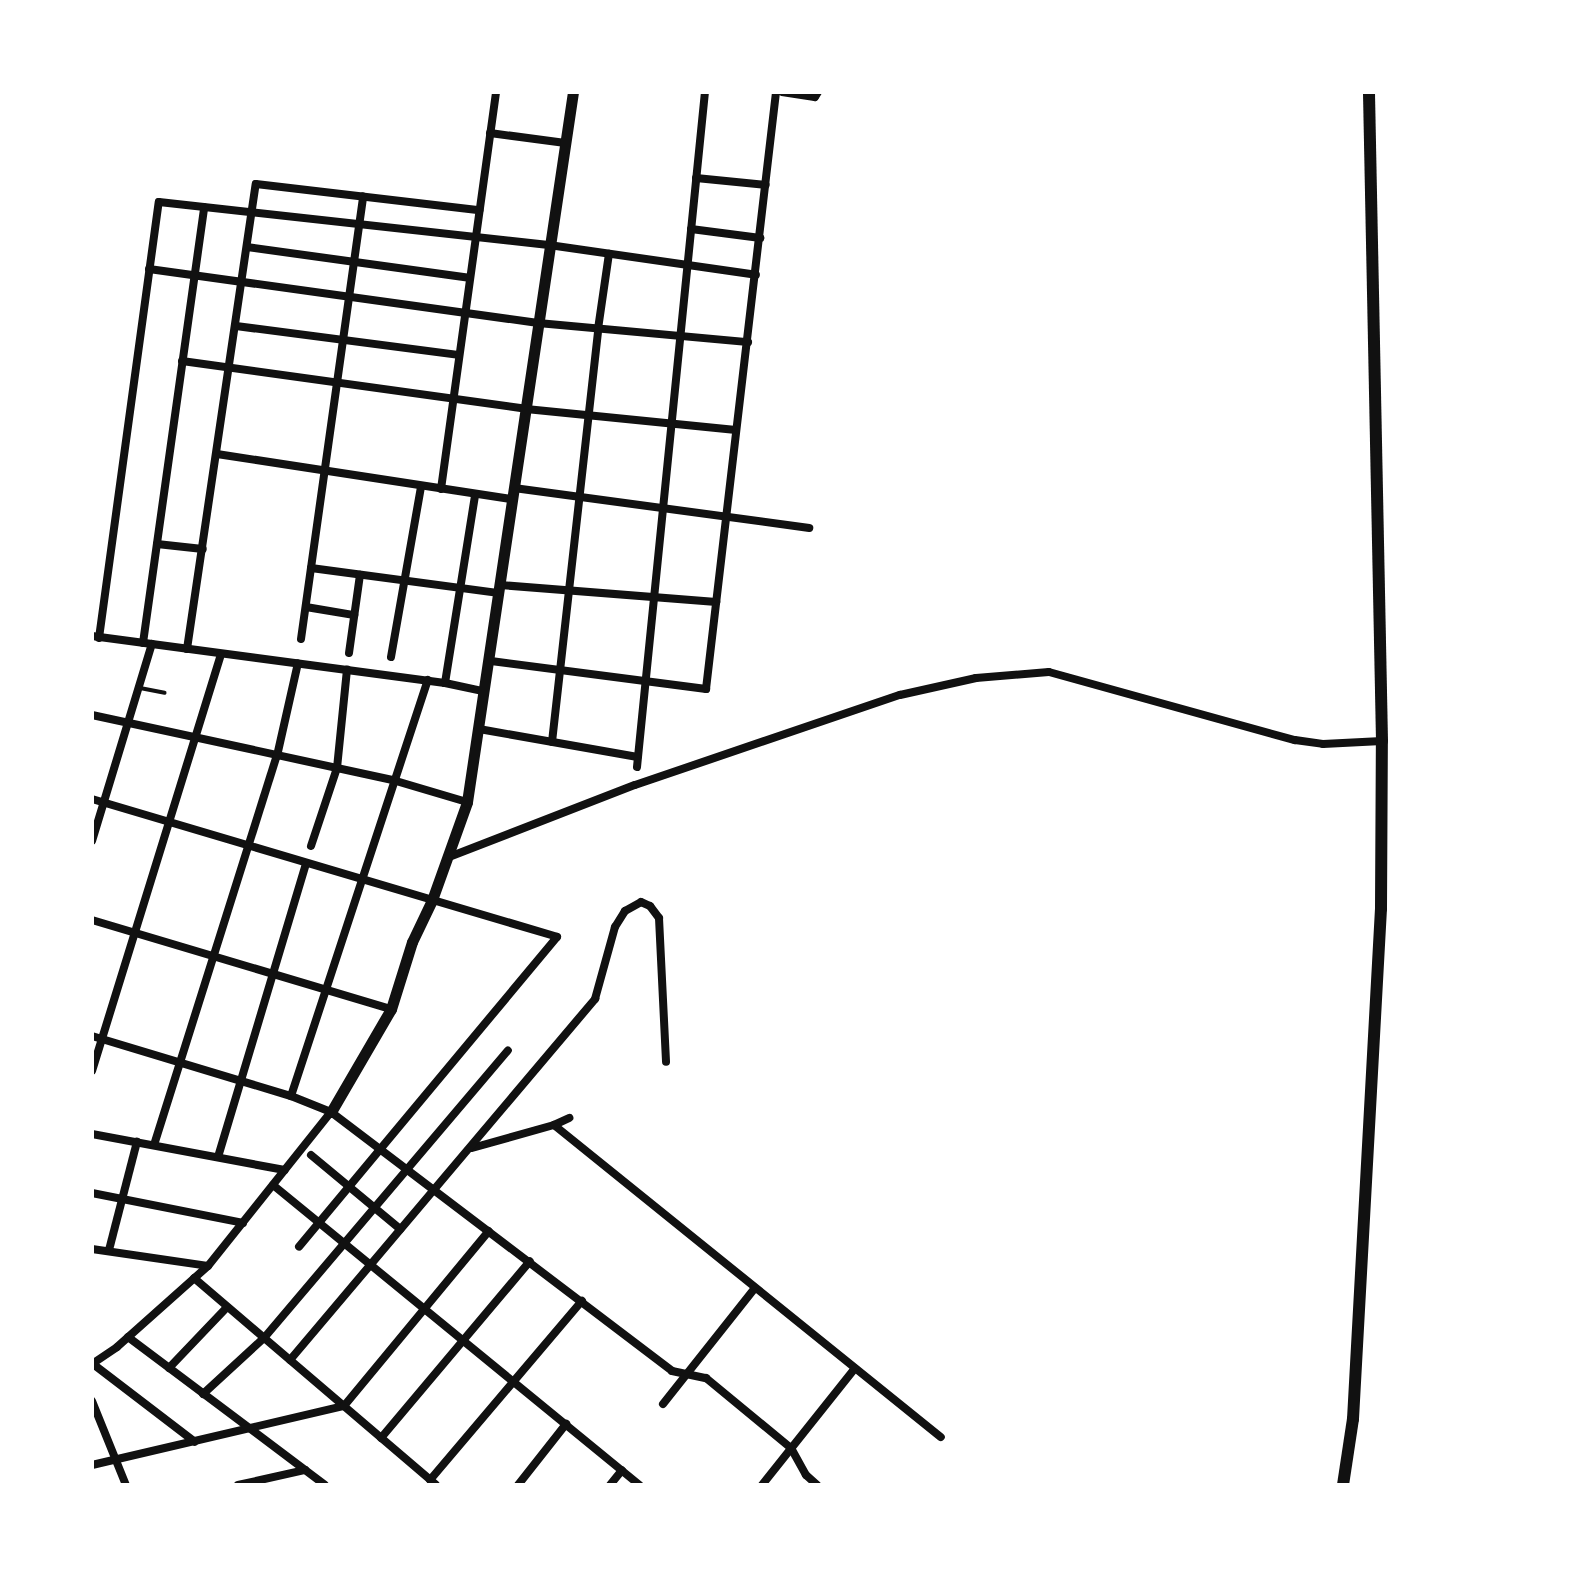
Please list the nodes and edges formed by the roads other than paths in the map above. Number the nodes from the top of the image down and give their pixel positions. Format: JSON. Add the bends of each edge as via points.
{"nodes":[{"id":1,"x":496,"y":92,"type":"edge"},
{"id":2,"x":573,"y":92,"type":"edge"},
{"id":3,"x":705,"y":92,"type":"edge"},
{"id":4,"x":776,"y":92,"type":"edge"},
{"id":5,"x":782,"y":92,"type":"edge"},
{"id":6,"x":818,"y":92,"type":"edge"},
{"id":7,"x":1369,"y":92,"type":"edge"},
{"id":8,"x":490,"y":133,"type":"junction"},
{"id":9,"x":565,"y":143,"type":"junction"},
{"id":10,"x":696,"y":178,"type":"junction"},
{"id":11,"x":766,"y":185,"type":"junction"},
{"id":12,"x":363,"y":196,"type":"junction"},
{"id":13,"x":204,"y":207,"type":"junction"},
{"id":14,"x":479,"y":210,"type":"junction"},
{"id":15,"x":251,"y":212,"type":"junction"},
{"id":16,"x":359,"y":224,"type":"junction"},
{"id":17,"x":691,"y":229,"type":"junction"},
{"id":18,"x":475,"y":237,"type":"junction"},
{"id":19,"x":760,"y":238,"type":"junction"},
{"id":20,"x":549,"y":245,"type":"junction"},
{"id":21,"x":247,"y":247,"type":"junction"},
{"id":22,"x":609,"y":254,"type":"junction"},
{"id":23,"x":354,"y":262,"type":"junction"},
{"id":24,"x":688,"y":265,"type":"junction"},
{"id":25,"x":149,"y":269,"type":"junction"},
{"id":26,"x":756,"y":275,"type":"junction"},
{"id":27,"x":194,"y":276,"type":"junction"},
{"id":28,"x":469,"y":278,"type":"junction"},
{"id":29,"x":242,"y":282,"type":"junction"},
{"id":30,"x":349,"y":297,"type":"junction"},
{"id":31,"x":463,"y":312,"type":"junction"},
{"id":32,"x":538,"y":323,"type":"junction"},
{"id":33,"x":236,"y":326,"type":"junction"},
{"id":34,"x":598,"y":329,"type":"junction"},
{"id":35,"x":681,"y":336,"type":"junction"},
{"id":36,"x":343,"y":340,"type":"junction"},
{"id":37,"x":748,"y":342,"type":"junction"},
{"id":38,"x":458,"y":355,"type":"junction"},
{"id":39,"x":182,"y":361,"type":"junction"},
{"id":40,"x":230,"y":368,"type":"junction"},
{"id":41,"x":337,"y":383,"type":"junction"},
{"id":42,"x":452,"y":399,"type":"junction"},
{"id":43,"x":526,"y":409,"type":"junction"},
{"id":44,"x":588,"y":416,"type":"junction"},
{"id":45,"x":672,"y":424,"type":"junction"},
{"id":46,"x":736,"y":430,"type":"junction"},
{"id":47,"x":217,"y":454,"type":"junction"},
{"id":48,"x":325,"y":471,"type":"junction"},
{"id":49,"x":421,"y":487,"type":"junction"},
{"id":50,"x":441,"y":489,"type":"junction"},
{"id":51,"x":513,"y":494,"type":"junction"},
{"id":52,"x":475,"y":495,"type":"junction"},
{"id":53,"x":579,"y":497,"type":"junction"},
{"id":54,"x":663,"y":508,"type":"junction"},
{"id":55,"x":725,"y":517,"type":"junction"},
{"id":56,"x":809,"y":528,"type":"dead end"},
{"id":57,"x":157,"y":544,"type":"junction"},
{"id":58,"x":203,"y":549,"type":"junction"},
{"id":59,"x":311,"y":568,"type":"junction"},
{"id":60,"x":360,"y":575,"type":"junction"},
{"id":61,"x":405,"y":580,"type":"junction"},
{"id":62,"x":460,"y":588,"type":"junction"},
{"id":63,"x":500,"y":589,"type":"junction"},
{"id":64,"x":570,"y":590,"type":"junction"},
{"id":65,"x":655,"y":597,"type":"junction"},
{"id":66,"x":716,"y":602,"type":"junction"},
{"id":67,"x":306,"y":607,"type":"junction"},
{"id":68,"x":354,"y":615,"type":"junction"},
{"id":69,"x":96,"y":637,"type":"edge"},
{"id":70,"x":301,"y":639,"type":"dead end"},
{"id":71,"x":148,"y":644,"type":"junction"},
{"id":72,"x":187,"y":649,"type":"junction"},
{"id":73,"x":349,"y":653,"type":"dead end"},
{"id":74,"x":221,"y":654,"type":"junction"},
{"id":75,"x":391,"y":657,"type":"dead end"},
{"id":76,"x":491,"y":661,"type":"junction"},
{"id":77,"x":298,"y":663,"type":"junction"},
{"id":78,"x":347,"y":670,"type":"junction"},
{"id":79,"x":562,"y":671,"type":"junction"},
{"id":80,"x":428,"y":680,"type":"junction"},
{"id":81,"x":646,"y":682,"type":"junction"},
{"id":82,"x":445,"y":683,"type":"junction"},
{"id":83,"x":140,"y":688,"type":"junction"},
{"id":84,"x":484,"y":691,"type":"junction"},
{"id":85,"x":165,"y":693,"type":"dead end"},
{"id":86,"x":92,"y":715,"type":"edge"},
{"id":87,"x":129,"y":724,"type":"junction"},
{"id":88,"x":479,"y":729,"type":"junction"},
{"id":89,"x":194,"y":739,"type":"junction"},
{"id":90,"x":1382,"y":741,"type":"junction"},
{"id":91,"x":552,"y":742,"type":"junction"},
{"id":92,"x":277,"y":756,"type":"junction"},
{"id":93,"x":337,"y":768,"type":"junction"},
{"id":94,"x":396,"y":781,"type":"junction"},
{"id":95,"x":92,"y":799,"type":"edge"},
{"id":96,"x":103,"y":802,"type":"junction"},
{"id":97,"x":467,"y":802,"type":"junction"},
{"id":98,"x":167,"y":821,"type":"junction"},
{"id":99,"x":92,"y":841,"type":"edge"},
{"id":100,"x":311,"y":846,"type":"dead end"},
{"id":101,"x":249,"y":847,"type":"junction"},
{"id":102,"x":449,"y":857,"type":"junction"},
{"id":103,"x":306,"y":864,"type":"junction"},
{"id":104,"x":363,"y":882,"type":"junction"},
{"id":105,"x":432,"y":900,"type":"junction"},
{"id":106,"x":92,"y":920,"type":"edge"},
{"id":107,"x":134,"y":932,"type":"junction"},
{"id":108,"x":213,"y":956,"type":"junction"},
{"id":109,"x":272,"y":975,"type":"junction"},
{"id":110,"x":327,"y":990,"type":"junction"},
{"id":111,"x":391,"y":1009,"type":"junction"},
{"id":112,"x":96,"y":1038,"type":"edge"},
{"id":113,"x":508,"y":1050,"type":"dead end"},
{"id":114,"x":666,"y":1062,"type":"dead end"},
{"id":115,"x":178,"y":1063,"type":"junction"},
{"id":116,"x":92,"y":1071,"type":"edge"},
{"id":117,"x":240,"y":1081,"type":"junction"},
{"id":118,"x":291,"y":1096,"type":"junction"},
{"id":119,"x":331,"y":1112,"type":"junction"},
{"id":120,"x":569,"y":1118,"type":"dead end"},
{"id":121,"x":554,"y":1125,"type":"junction"},
{"id":122,"x":92,"y":1134,"type":"edge"},
{"id":123,"x":137,"y":1142,"type":"junction"},
{"id":124,"x":154,"y":1145,"type":"junction"},
{"id":125,"x":471,"y":1148,"type":"junction"},
{"id":126,"x":380,"y":1149,"type":"junction"},
{"id":127,"x":311,"y":1155,"type":"dead end"},
{"id":128,"x":218,"y":1157,"type":"junction"},
{"id":129,"x":285,"y":1170,"type":"junction"},
{"id":130,"x":408,"y":1170,"type":"junction"},
{"id":131,"x":273,"y":1185,"type":"junction"},
{"id":132,"x":349,"y":1187,"type":"junction"},
{"id":133,"x":433,"y":1189,"type":"junction"},
{"id":134,"x":92,"y":1193,"type":"edge"},
{"id":135,"x":122,"y":1199,"type":"junction"},
{"id":136,"x":375,"y":1208,"type":"junction"},
{"id":137,"x":320,"y":1222,"type":"junction"},
{"id":138,"x":243,"y":1223,"type":"junction"},
{"id":139,"x":400,"y":1229,"type":"junction"},
{"id":140,"x":489,"y":1231,"type":"junction"},
{"id":141,"x":346,"y":1243,"type":"junction"},
{"id":142,"x":299,"y":1247,"type":"dead end"},
{"id":143,"x":92,"y":1249,"type":"edge"},
{"id":144,"x":109,"y":1250,"type":"junction"},
{"id":145,"x":530,"y":1261,"type":"junction"},
{"id":146,"x":372,"y":1263,"type":"junction"},
{"id":147,"x":208,"y":1266,"type":"junction"},
{"id":148,"x":194,"y":1278,"type":"junction"},
{"id":149,"x":755,"y":1288,"type":"junction"},
{"id":150,"x":582,"y":1301,"type":"junction"},
{"id":151,"x":227,"y":1307,"type":"junction"},
{"id":152,"x":426,"y":1307,"type":"junction"},
{"id":153,"x":128,"y":1337,"type":"junction"},
{"id":154,"x":264,"y":1338,"type":"junction"},
{"id":155,"x":465,"y":1338,"type":"junction"},
{"id":156,"x":290,"y":1360,"type":"junction"},
{"id":157,"x":92,"y":1364,"type":"edge"},
{"id":158,"x":169,"y":1368,"type":"junction"},
{"id":159,"x":855,"y":1368,"type":"junction"},
{"id":160,"x":688,"y":1373,"type":"junction"},
{"id":161,"x":513,"y":1380,"type":"junction"},
{"id":162,"x":203,"y":1394,"type":"junction"},
{"id":163,"x":92,"y":1401,"type":"edge"},
{"id":164,"x":663,"y":1404,"type":"dead end"},
{"id":165,"x":344,"y":1406,"type":"junction"},
{"id":166,"x":566,"y":1424,"type":"junction"},
{"id":167,"x":250,"y":1428,"type":"junction"},
{"id":168,"x":941,"y":1437,"type":"dead end"},
{"id":169,"x":381,"y":1438,"type":"junction"},
{"id":170,"x":195,"y":1442,"type":"junction"},
{"id":171,"x":791,"y":1448,"type":"junction"},
{"id":172,"x":116,"y":1460,"type":"junction"},
{"id":173,"x":92,"y":1465,"type":"edge"},
{"id":174,"x":305,"y":1470,"type":"junction"},
{"id":175,"x":622,"y":1470,"type":"junction"},
{"id":176,"x":433,"y":1482,"type":"edge"},
{"id":177,"x":253,"y":1483,"type":"edge"},
{"id":178,"x":126,"y":1485,"type":"edge"},
{"id":179,"x":238,"y":1485,"type":"edge"},
{"id":180,"x":325,"y":1485,"type":"edge"},
{"id":181,"x":518,"y":1485,"type":"edge"},
{"id":182,"x":610,"y":1485,"type":"edge"},
{"id":183,"x":640,"y":1485,"type":"edge"},
{"id":184,"x":762,"y":1485,"type":"edge"},
{"id":185,"x":817,"y":1485,"type":"edge"},
{"id":186,"x":1343,"y":1485,"type":"edge"}],
"edges":[{"from":1,"to":8,"type":"street"},
{"from":2,"to":9,"type":"street"},
{"from":3,"to":10,"type":"street"},
{"from":4,"to":11,"type":"street"},
{"from":5,"to":6,"type":"street","via":[[815,97]]},
{"from":7,"to":90,"type":"main road"},
{"from":8,"to":9,"type":"street"},
{"from":8,"to":14,"type":"street"},
{"from":9,"to":20,"type":"street"},
{"from":10,"to":11,"type":"street"},
{"from":10,"to":17,"type":"street"},
{"from":11,"to":19,"type":"street"},
{"from":12,"to":14,"type":"street"},
{"from":12,"to":15,"type":"street","via":[[256,184]]},
{"from":12,"to":16,"type":"street"},
{"from":13,"to":15,"type":"street"},
{"from":13,"to":25,"type":"street","via":[[159,202]]},
{"from":13,"to":27,"type":"street"},
{"from":14,"to":18,"type":"street"},
{"from":15,"to":16,"type":"street"},
{"from":15,"to":21,"type":"street"},
{"from":16,"to":18,"type":"street"},
{"from":16,"to":23,"type":"street"},
{"from":17,"to":19,"type":"street"},
{"from":17,"to":24,"type":"street"},
{"from":18,"to":20,"type":"street"},
{"from":18,"to":28,"type":"street"},
{"from":19,"to":26,"type":"street"},
{"from":20,"to":22,"type":"street"},
{"from":20,"to":32,"type":"street"},
{"from":21,"to":23,"type":"street"},
{"from":21,"to":29,"type":"street"},
{"from":22,"to":24,"type":"street"},
{"from":22,"to":34,"type":"street"},
{"from":23,"to":28,"type":"street"},
{"from":23,"to":30,"type":"street"},
{"from":24,"to":26,"type":"street"},
{"from":24,"to":35,"type":"street"},
{"from":25,"to":27,"type":"street"},
{"from":25,"to":69,"type":"street"},
{"from":26,"to":37,"type":"street"},
{"from":27,"to":29,"type":"street"},
{"from":27,"to":39,"type":"street"},
{"from":28,"to":31,"type":"street"},
{"from":29,"to":30,"type":"street"},
{"from":29,"to":33,"type":"street"},
{"from":30,"to":31,"type":"street"},
{"from":30,"to":36,"type":"street"},
{"from":31,"to":32,"type":"street"},
{"from":31,"to":38,"type":"street"},
{"from":32,"to":34,"type":"street"},
{"from":32,"to":43,"type":"street"},
{"from":33,"to":36,"type":"street"},
{"from":33,"to":40,"type":"street"},
{"from":34,"to":35,"type":"street"},
{"from":34,"to":44,"type":"street"},
{"from":35,"to":37,"type":"street"},
{"from":35,"to":45,"type":"street"},
{"from":36,"to":38,"type":"street"},
{"from":36,"to":41,"type":"street"},
{"from":37,"to":46,"type":"street"},
{"from":38,"to":42,"type":"street"},
{"from":39,"to":40,"type":"street"},
{"from":39,"to":57,"type":"street"},
{"from":40,"to":41,"type":"street"},
{"from":40,"to":47,"type":"street"},
{"from":41,"to":42,"type":"street"},
{"from":41,"to":48,"type":"street"},
{"from":42,"to":43,"type":"street"},
{"from":42,"to":50,"type":"street"},
{"from":43,"to":44,"type":"street"},
{"from":43,"to":51,"type":"street"},
{"from":44,"to":45,"type":"street"},
{"from":44,"to":53,"type":"street"},
{"from":45,"to":46,"type":"street"},
{"from":45,"to":54,"type":"street"},
{"from":46,"to":55,"type":"street"},
{"from":47,"to":48,"type":"street"},
{"from":47,"to":58,"type":"street"},
{"from":48,"to":49,"type":"street"},
{"from":48,"to":59,"type":"street"},
{"from":49,"to":50,"type":"street"},
{"from":49,"to":61,"type":"street"},
{"from":50,"to":52,"type":"street"},
{"from":51,"to":52,"type":"street"},
{"from":51,"to":53,"type":"street"},
{"from":51,"to":63,"type":"street"},
{"from":52,"to":62,"type":"street"},
{"from":53,"to":54,"type":"street"},
{"from":53,"to":64,"type":"street"},
{"from":54,"to":55,"type":"street"},
{"from":54,"to":65,"type":"street"},
{"from":55,"to":56,"type":"street"},
{"from":55,"to":66,"type":"street"},
{"from":57,"to":58,"type":"street"},
{"from":57,"to":71,"type":"street"},
{"from":58,"to":72,"type":"street"},
{"from":59,"to":60,"type":"street"},
{"from":59,"to":67,"type":"street"},
{"from":60,"to":61,"type":"street"},
{"from":60,"to":68,"type":"street"},
{"from":61,"to":62,"type":"street"},
{"from":61,"to":75,"type":"street"},
{"from":62,"to":63,"type":"street"},
{"from":62,"to":82,"type":"street"},
{"from":63,"to":64,"type":"street"},
{"from":63,"to":76,"type":"street"},
{"from":64,"to":65,"type":"street"},
{"from":64,"to":79,"type":"street"},
{"from":65,"to":66,"type":"street"},
{"from":65,"to":81,"type":"street"},
{"from":66,"to":81,"type":"street","via":[[706,689]]},
{"from":67,"to":68,"type":"street"},
{"from":67,"to":70,"type":"street"},
{"from":68,"to":73,"type":"street"},
{"from":69,"to":71,"type":"street"},
{"from":71,"to":72,"type":"street"},
{"from":71,"to":83,"type":"street"},
{"from":72,"to":74,"type":"street"},
{"from":74,"to":77,"type":"street"},
{"from":74,"to":89,"type":"street"},
{"from":76,"to":79,"type":"street"},
{"from":76,"to":84,"type":"street"},
{"from":77,"to":78,"type":"street"},
{"from":77,"to":92,"type":"street"},
{"from":78,"to":80,"type":"street"},
{"from":78,"to":93,"type":"street"},
{"from":79,"to":81,"type":"street"},
{"from":79,"to":91,"type":"street"},
{"from":80,"to":82,"type":"street"},
{"from":80,"to":94,"type":"street"},
{"from":81,"to":91,"type":"street","via":[[638,762]]},
{"from":82,"to":84,"type":"street"},
{"from":83,"to":85,"type":"lane"},
{"from":83,"to":87,"type":"street"},
{"from":84,"to":88,"type":"street"},
{"from":86,"to":87,"type":"street"},
{"from":87,"to":89,"type":"street"},
{"from":87,"to":96,"type":"street"},
{"from":88,"to":91,"type":"street"},
{"from":88,"to":97,"type":"street"},
{"from":89,"to":92,"type":"street"},
{"from":89,"to":98,"type":"street"},
{"from":90,"to":102,"type":"street","via":[[1295,740],[1049,672],[976,678],[900,695],[635,785]]},
{"from":90,"to":186,"type":"main road","via":[[1381,909],[1353,1419]]},
{"from":92,"to":93,"type":"street"},
{"from":92,"to":101,"type":"street"},
{"from":93,"to":94,"type":"street"},
{"from":93,"to":100,"type":"street"},
{"from":94,"to":97,"type":"street"},
{"from":94,"to":104,"type":"street"},
{"from":95,"to":96,"type":"street"},
{"from":96,"to":98,"type":"street"},
{"from":96,"to":99,"type":"street"},
{"from":97,"to":102,"type":"street"},
{"from":98,"to":101,"type":"street"},
{"from":98,"to":107,"type":"street"},
{"from":101,"to":103,"type":"street"},
{"from":101,"to":108,"type":"street"},
{"from":102,"to":105,"type":"street"},
{"from":103,"to":104,"type":"street"},
{"from":103,"to":109,"type":"street"},
{"from":104,"to":105,"type":"street"},
{"from":104,"to":110,"type":"street"},
{"from":105,"to":111,"type":"street"},
{"from":105,"to":126,"type":"street","via":[[557,937]]},
{"from":106,"to":107,"type":"street"},
{"from":107,"to":108,"type":"street"},
{"from":107,"to":112,"type":"street"},
{"from":108,"to":109,"type":"street"},
{"from":108,"to":115,"type":"street"},
{"from":109,"to":110,"type":"street"},
{"from":109,"to":117,"type":"street"},
{"from":110,"to":111,"type":"street"},
{"from":110,"to":118,"type":"street"},
{"from":111,"to":119,"type":"street"},
{"from":112,"to":115,"type":"street"},
{"from":112,"to":116,"type":"street"},
{"from":113,"to":130,"type":"street"},
{"from":114,"to":125,"type":"street","via":[[659,918],[641,902],[625,911],[615,927],[595,999]]},
{"from":115,"to":117,"type":"street"},
{"from":115,"to":124,"type":"street"},
{"from":117,"to":118,"type":"street"},
{"from":117,"to":128,"type":"street"},
{"from":118,"to":119,"type":"street"},
{"from":119,"to":126,"type":"street"},
{"from":119,"to":129,"type":"street"},
{"from":120,"to":121,"type":"street"},
{"from":121,"to":125,"type":"street"},
{"from":121,"to":149,"type":"street"},
{"from":122,"to":123,"type":"street"},
{"from":123,"to":124,"type":"street"},
{"from":123,"to":135,"type":"street"},
{"from":124,"to":128,"type":"street"},
{"from":125,"to":133,"type":"street"},
{"from":126,"to":130,"type":"street"},
{"from":126,"to":132,"type":"street"},
{"from":127,"to":132,"type":"street"},
{"from":128,"to":129,"type":"street"},
{"from":129,"to":131,"type":"street"},
{"from":130,"to":133,"type":"street"},
{"from":130,"to":136,"type":"street"},
{"from":131,"to":137,"type":"street"},
{"from":131,"to":138,"type":"street"},
{"from":132,"to":136,"type":"street"},
{"from":132,"to":137,"type":"street"},
{"from":133,"to":139,"type":"street"},
{"from":133,"to":140,"type":"street"},
{"from":134,"to":135,"type":"street"},
{"from":135,"to":138,"type":"street"},
{"from":135,"to":144,"type":"street"},
{"from":136,"to":139,"type":"street"},
{"from":136,"to":141,"type":"street"},
{"from":137,"to":141,"type":"street"},
{"from":137,"to":142,"type":"street"},
{"from":138,"to":147,"type":"street"},
{"from":139,"to":146,"type":"street"},
{"from":140,"to":145,"type":"street"},
{"from":140,"to":152,"type":"street"},
{"from":141,"to":146,"type":"street"},
{"from":141,"to":154,"type":"street"},
{"from":143,"to":144,"type":"street"},
{"from":144,"to":147,"type":"street"},
{"from":145,"to":150,"type":"street"},
{"from":145,"to":155,"type":"street"},
{"from":146,"to":152,"type":"street"},
{"from":146,"to":156,"type":"street"},
{"from":147,"to":148,"type":"street"},
{"from":148,"to":151,"type":"street"},
{"from":148,"to":153,"type":"street"},
{"from":149,"to":159,"type":"street"},
{"from":149,"to":160,"type":"street"},
{"from":150,"to":160,"type":"street","via":[[672,1371]]},
{"from":150,"to":161,"type":"street"},
{"from":151,"to":154,"type":"street"},
{"from":151,"to":158,"type":"street"},
{"from":152,"to":155,"type":"street"},
{"from":152,"to":165,"type":"street"},
{"from":153,"to":157,"type":"street"},
{"from":153,"to":158,"type":"street"},
{"from":154,"to":156,"type":"street"},
{"from":154,"to":162,"type":"street"},
{"from":155,"to":161,"type":"street"},
{"from":155,"to":169,"type":"street"},
{"from":156,"to":165,"type":"street"},
{"from":157,"to":170,"type":"street"},
{"from":158,"to":162,"type":"street"},
{"from":159,"to":168,"type":"street"},
{"from":159,"to":171,"type":"street"},
{"from":160,"to":164,"type":"street"},
{"from":160,"to":171,"type":"street","via":[[706,1378]]},
{"from":161,"to":166,"type":"street"},
{"from":161,"to":176,"type":"street"},
{"from":162,"to":167,"type":"street"},
{"from":163,"to":172,"type":"street"},
{"from":165,"to":167,"type":"street"},
{"from":165,"to":169,"type":"street"},
{"from":166,"to":175,"type":"street"},
{"from":166,"to":181,"type":"street"},
{"from":167,"to":170,"type":"street"},
{"from":167,"to":174,"type":"street"},
{"from":169,"to":176,"type":"street"},
{"from":170,"to":172,"type":"street"},
{"from":171,"to":184,"type":"street"},
{"from":171,"to":185,"type":"street"},
{"from":172,"to":173,"type":"street"},
{"from":172,"to":178,"type":"street"},
{"from":174,"to":177,"type":"street"},
{"from":174,"to":180,"type":"street"},
{"from":175,"to":182,"type":"street"},
{"from":175,"to":183,"type":"street"},
{"from":177,"to":179,"type":"street"}]}
